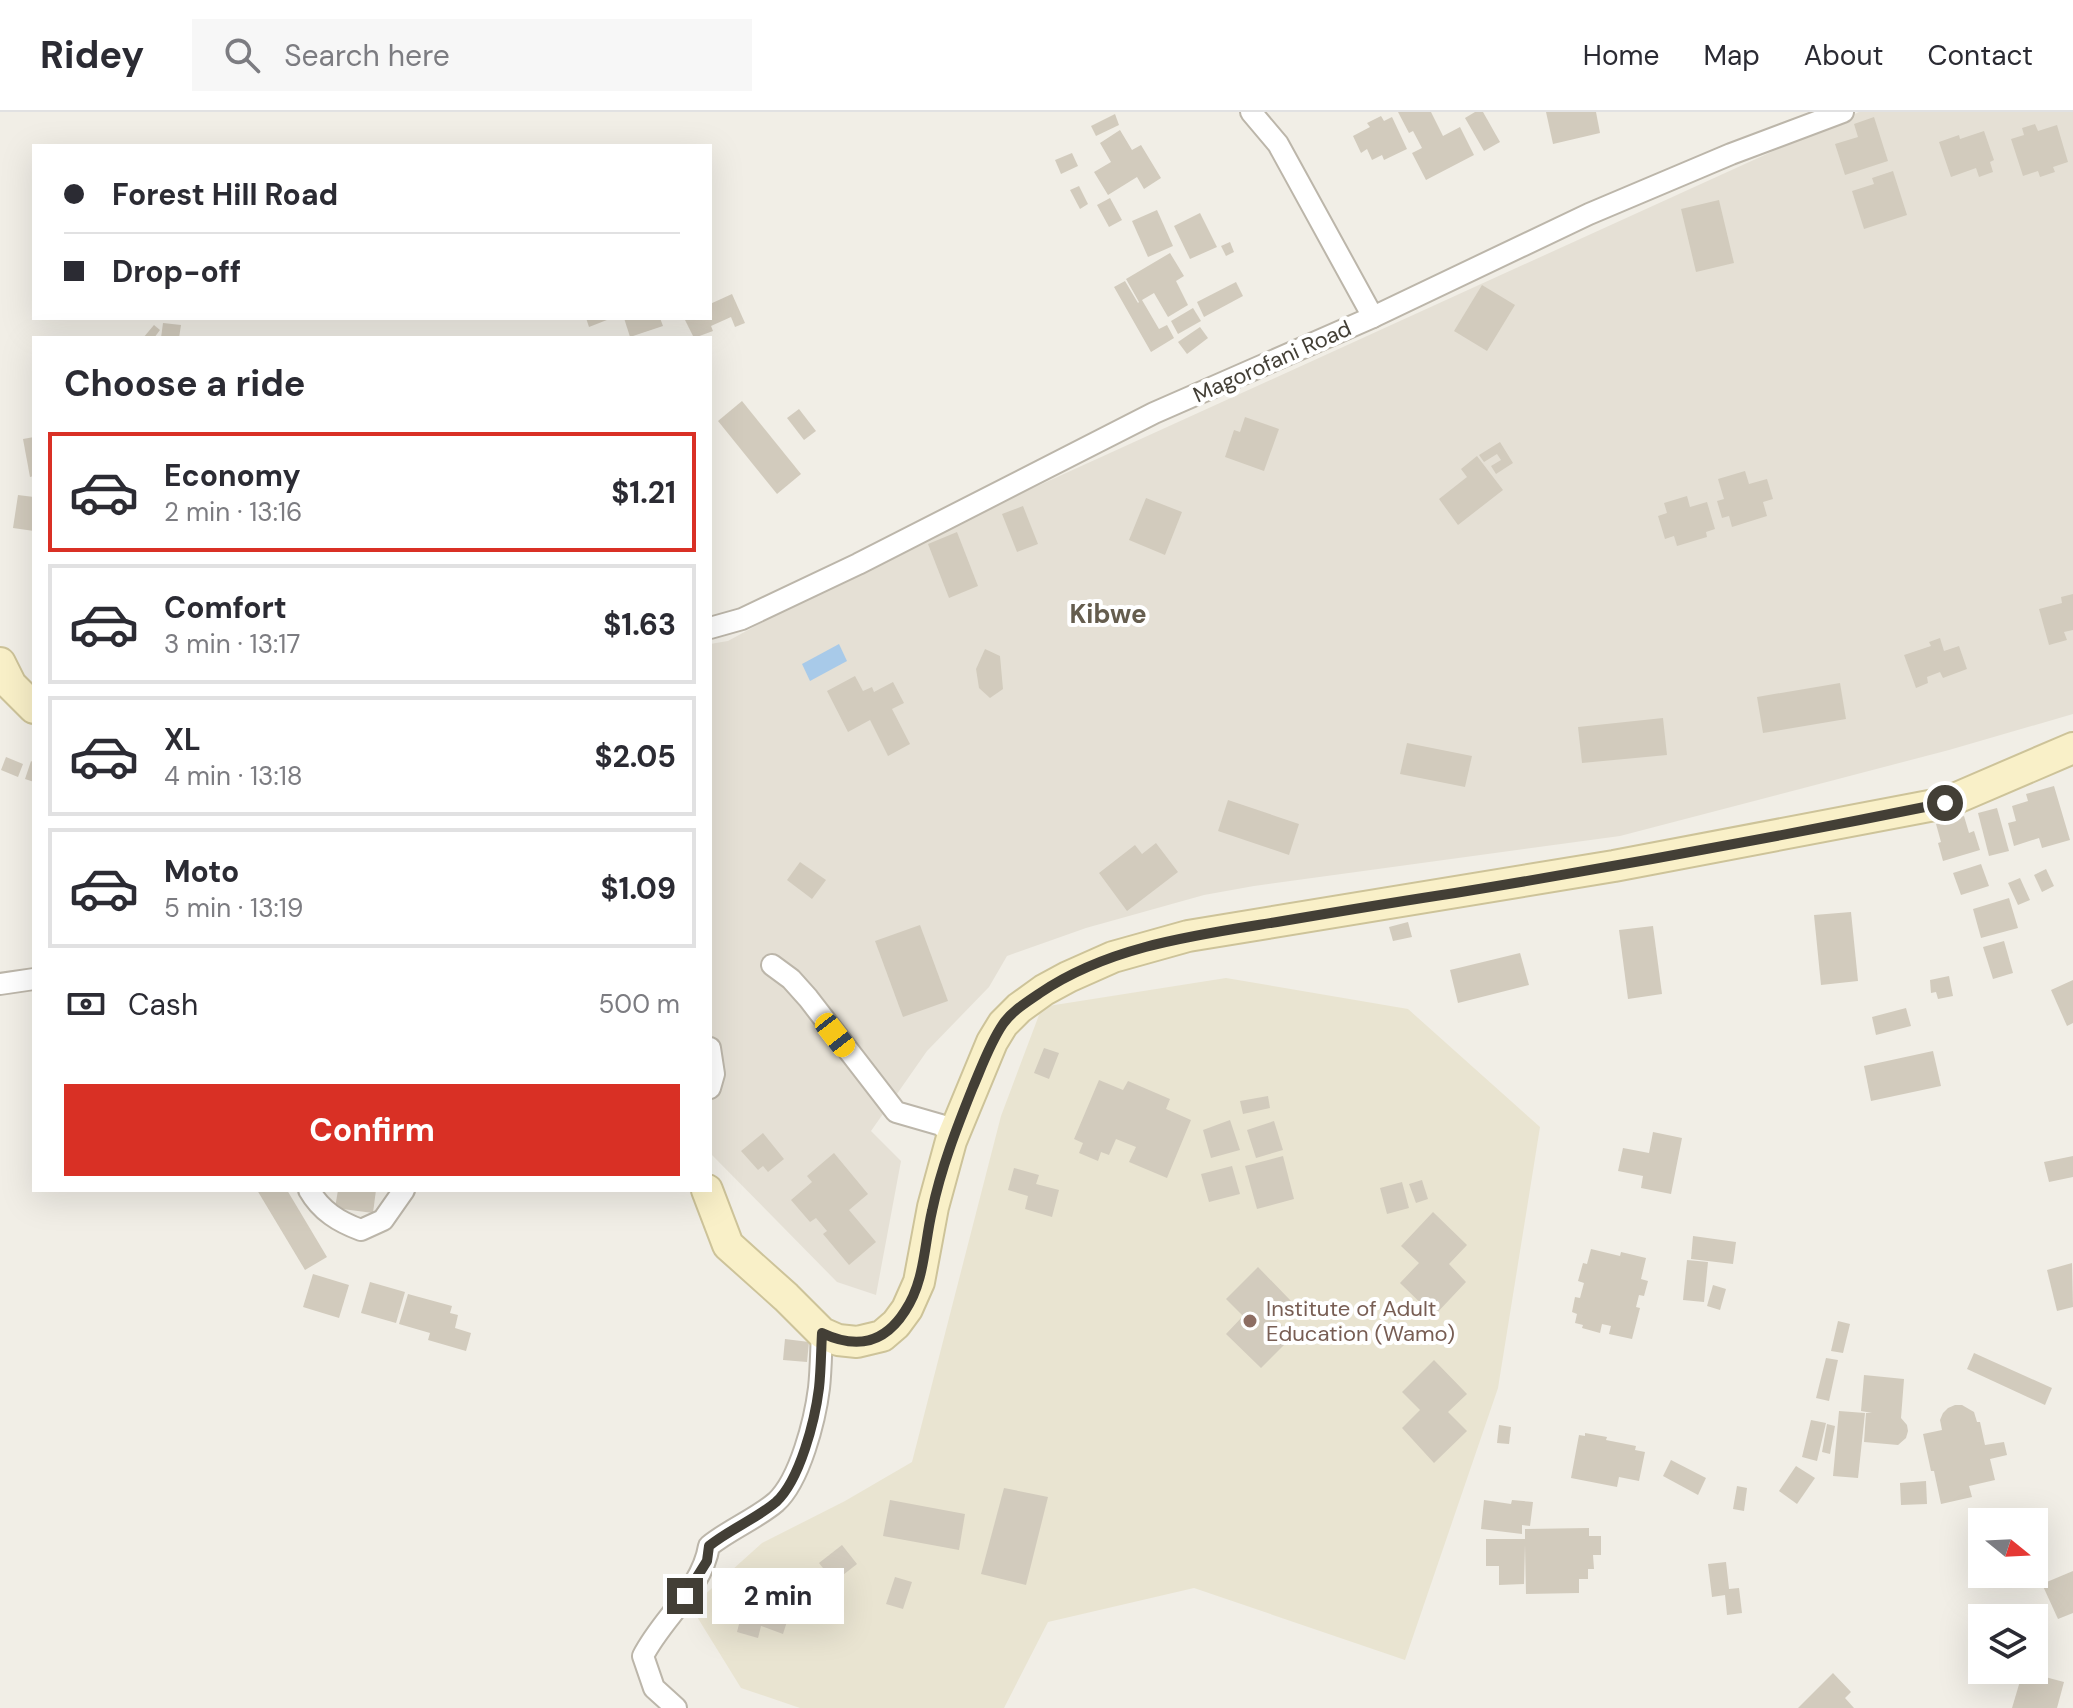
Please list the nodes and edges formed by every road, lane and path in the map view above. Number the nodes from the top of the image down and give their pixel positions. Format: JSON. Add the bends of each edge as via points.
{"nodes":[{"id":1,"x":1251,"y":112,"type":"edge"},
{"id":2,"x":1843,"y":112,"type":"edge"},
{"id":3,"x":1373,"y":317,"type":"junction"},
{"id":4,"x":712,"y":627,"type":"edge"},
{"id":5,"x":0,"y":663,"type":"edge"},
{"id":6,"x":32,"y":706,"type":"edge"},
{"id":7,"x":2073,"y":748,"type":"edge"},
{"id":8,"x":772,"y":965,"type":"dead end"},
{"id":9,"x":32,"y":979,"type":"edge"},
{"id":10,"x":0,"y":984,"type":"edge"},
{"id":11,"x":712,"y":1061,"type":"edge"},
{"id":12,"x":712,"y":1081,"type":"edge"},
{"id":13,"x":951,"y":1141,"type":"junction"},
{"id":14,"x":310,"y":1192,"type":"edge"},
{"id":15,"x":403,"y":1192,"type":"edge"},
{"id":16,"x":708,"y":1192,"type":"edge"},
{"id":17,"x":822,"y":1333,"type":"junction"},
{"id":18,"x":676,"y":1708,"type":"edge"}],
"edges":[{"from":1,"to":3,"type":"street","via":[[1278,144]]},
{"from":2,"to":3,"type":"street","name":"Magorofani Road","via":[[1589,214]]},
{"from":3,"to":4,"type":"street","name":"Magorofani Road","via":[[1154,413],[858,564],[742,619]]},
{"from":5,"to":6,"type":"street","via":[[11,685]]},
{"from":7,"to":13,"type":"street","via":[[1945,803],[1614,866],[1188,936],[1113,957],[1044,990],[1003,1024]]},
{"from":8,"to":13,"type":"street","via":[[808,998],[896,1112],[941,1125]]},
{"from":9,"to":10,"type":"street"},
{"from":11,"to":12,"type":"street"},
{"from":13,"to":17,"type":"street","via":[[919,1282],[907,1309],[882,1336],[857,1342]]},
{"from":14,"to":15,"type":"street","via":[[338,1222],[361,1230],[383,1220]]},
{"from":16,"to":17,"type":"street","via":[[728,1245]]},
{"from":17,"to":18,"type":"street","via":[[819,1390],[793,1479],[765,1511],[709,1546],[695,1583],[643,1656],[654,1688]]}]}
